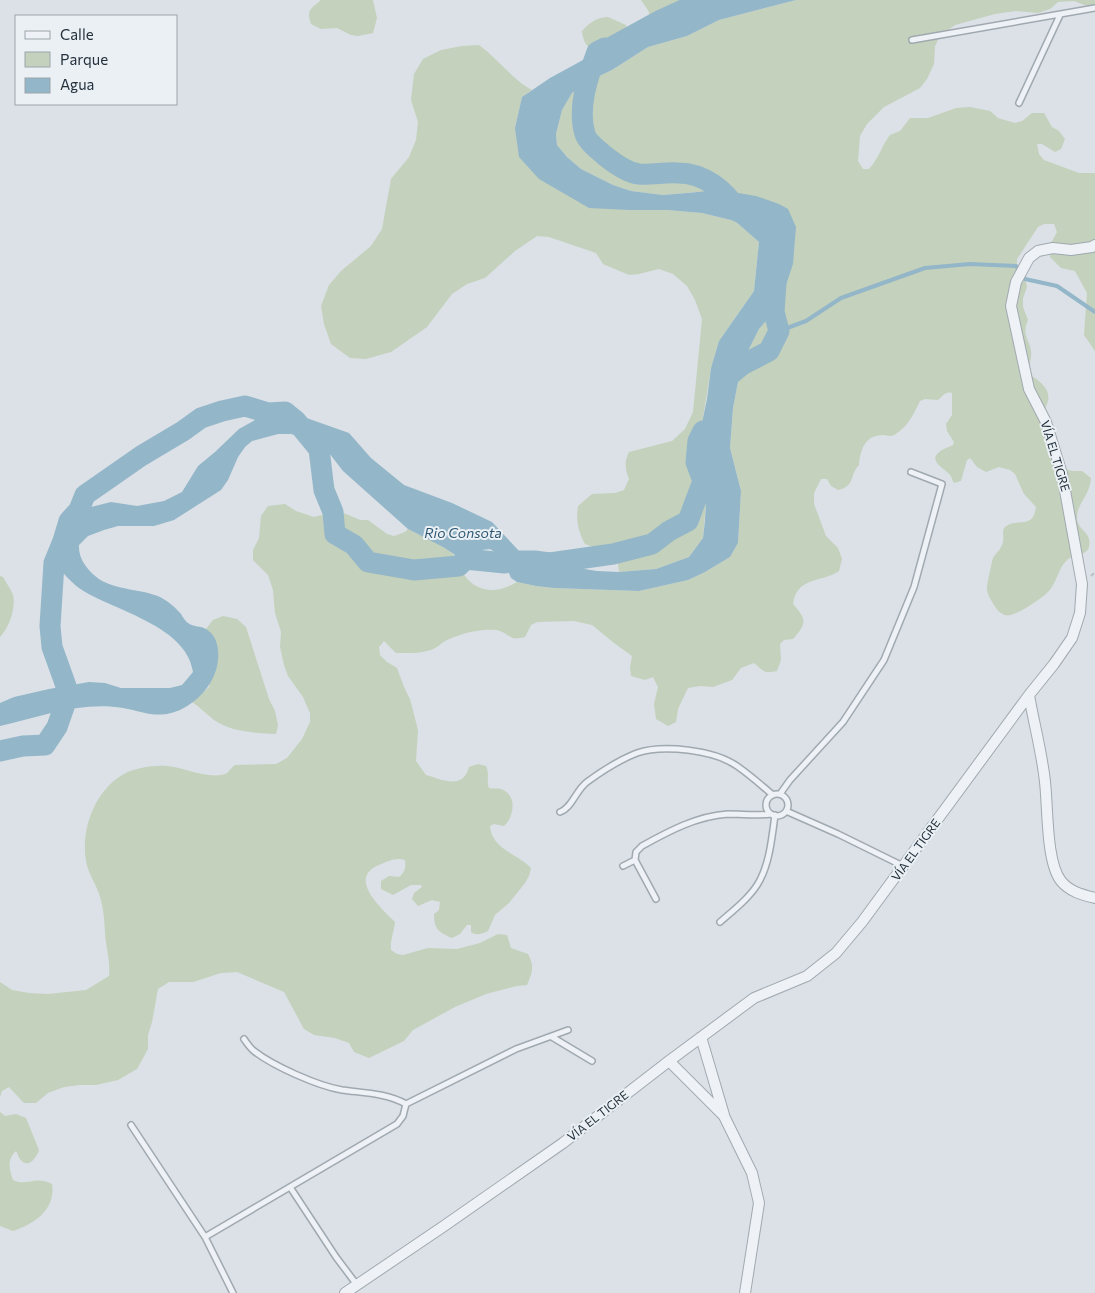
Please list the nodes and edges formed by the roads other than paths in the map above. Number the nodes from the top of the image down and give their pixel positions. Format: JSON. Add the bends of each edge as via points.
{"nodes":[{"id":1,"x":1095,"y":8,"type":"edge"},
{"id":2,"x":1060,"y":15,"type":"junction"},
{"id":3,"x":912,"y":40,"type":"dead end"},
{"id":4,"x":1019,"y":103,"type":"dead end"},
{"id":5,"x":1095,"y":245,"type":"edge"},
{"id":6,"x":911,"y":472,"type":"dead end"},
{"id":7,"x":1029,"y":695,"type":"junction"},
{"id":8,"x":780,"y":794,"type":"junction"},
{"id":9,"x":773,"y":795,"type":"junction"},
{"id":10,"x":786,"y":811,"type":"junction"},
{"id":11,"x":560,"y":812,"type":"dead end"},
{"id":12,"x":773,"y":814,"type":"junction"},
{"id":13,"x":635,"y":860,"type":"junction"},
{"id":14,"x":623,"y":866,"type":"dead end"},
{"id":15,"x":904,"y":866,"type":"junction"},
{"id":16,"x":1095,"y":898,"type":"edge"},
{"id":17,"x":656,"y":899,"type":"dead end"},
{"id":18,"x":720,"y":922,"type":"dead end"},
{"id":19,"x":568,"y":1030,"type":"dead end"},
{"id":20,"x":552,"y":1037,"type":"junction"},
{"id":21,"x":701,"y":1037,"type":"junction"},
{"id":22,"x":244,"y":1039,"type":"dead end"},
{"id":23,"x":592,"y":1061,"type":"dead end"},
{"id":24,"x":669,"y":1061,"type":"junction"},
{"id":25,"x":406,"y":1104,"type":"junction"},
{"id":26,"x":724,"y":1116,"type":"junction"},
{"id":27,"x":131,"y":1125,"type":"dead end"},
{"id":28,"x":290,"y":1187,"type":"junction"},
{"id":29,"x":204,"y":1237,"type":"junction"},
{"id":30,"x":357,"y":1285,"type":"junction"},
{"id":31,"x":233,"y":1293,"type":"edge"},
{"id":32,"x":346,"y":1293,"type":"edge"},
{"id":33,"x":744,"y":1293,"type":"edge"}],
"edges":[{"from":1,"to":2,"type":"lane"},
{"from":2,"to":3,"type":"lane"},
{"from":2,"to":4,"type":"lane"},
{"from":5,"to":7,"type":"street","name":"VÍA EL TIGRE","via":[[1038,251],[1029,258],[1016,282],[1011,306],[1029,389],[1046,422],[1062,474],[1082,584],[1080,613],[1072,638]]},
{"from":6,"to":8,"type":"lane","via":[[942,484],[914,587],[884,660],[843,722]]},
{"from":7,"to":15,"type":"street","name":"VÍA EL TIGRE"},
{"from":7,"to":16,"type":"street","via":[[1045,781],[1055,869],[1061,881],[1077,893]]},
{"from":8,"to":9,"type":"lane"},
{"from":8,"to":10,"type":"lane","via":[[788,803]]},
{"from":9,"to":11,"type":"lane","via":[[736,765],[718,756],[671,748],[639,753],[616,763],[585,783],[566,810]]},
{"from":9,"to":12,"type":"lane","via":[[766,804]]},
{"from":10,"to":12,"type":"lane","via":[[781,815]]},
{"from":10,"to":15,"type":"lane"},
{"from":12,"to":13,"type":"lane","via":[[728,814],[703,818],[642,846],[636,852]]},
{"from":12,"to":18,"type":"lane","via":[[766,863],[760,880]]},
{"from":13,"to":14,"type":"lane"},
{"from":13,"to":17,"type":"lane"},
{"from":15,"to":21,"type":"street","name":"VÍA EL TIGRE","via":[[836,953],[807,976],[754,998]]},
{"from":19,"to":20,"type":"lane"},
{"from":20,"to":23,"type":"lane"},
{"from":20,"to":25,"type":"lane","via":[[508,1053]]},
{"from":21,"to":24,"type":"street","name":"VÍA EL TIGRE"},
{"from":21,"to":26,"type":"street"},
{"from":22,"to":25,"type":"lane","via":[[253,1050],[299,1076],[339,1089],[386,1096]]},
{"from":24,"to":26,"type":"street"},
{"from":24,"to":30,"type":"street","name":"VÍA EL TIGRE","via":[[563,1143]]},
{"from":25,"to":28,"type":"lane","via":[[397,1124]]},
{"from":26,"to":33,"type":"street","via":[[752,1173],[759,1203]]},
{"from":27,"to":29,"type":"lane"},
{"from":28,"to":29,"type":"lane"},
{"from":28,"to":30,"type":"lane"},
{"from":29,"to":31,"type":"lane"},
{"from":30,"to":32,"type":"street","name":"VÍA EL TIGRE"}]}
